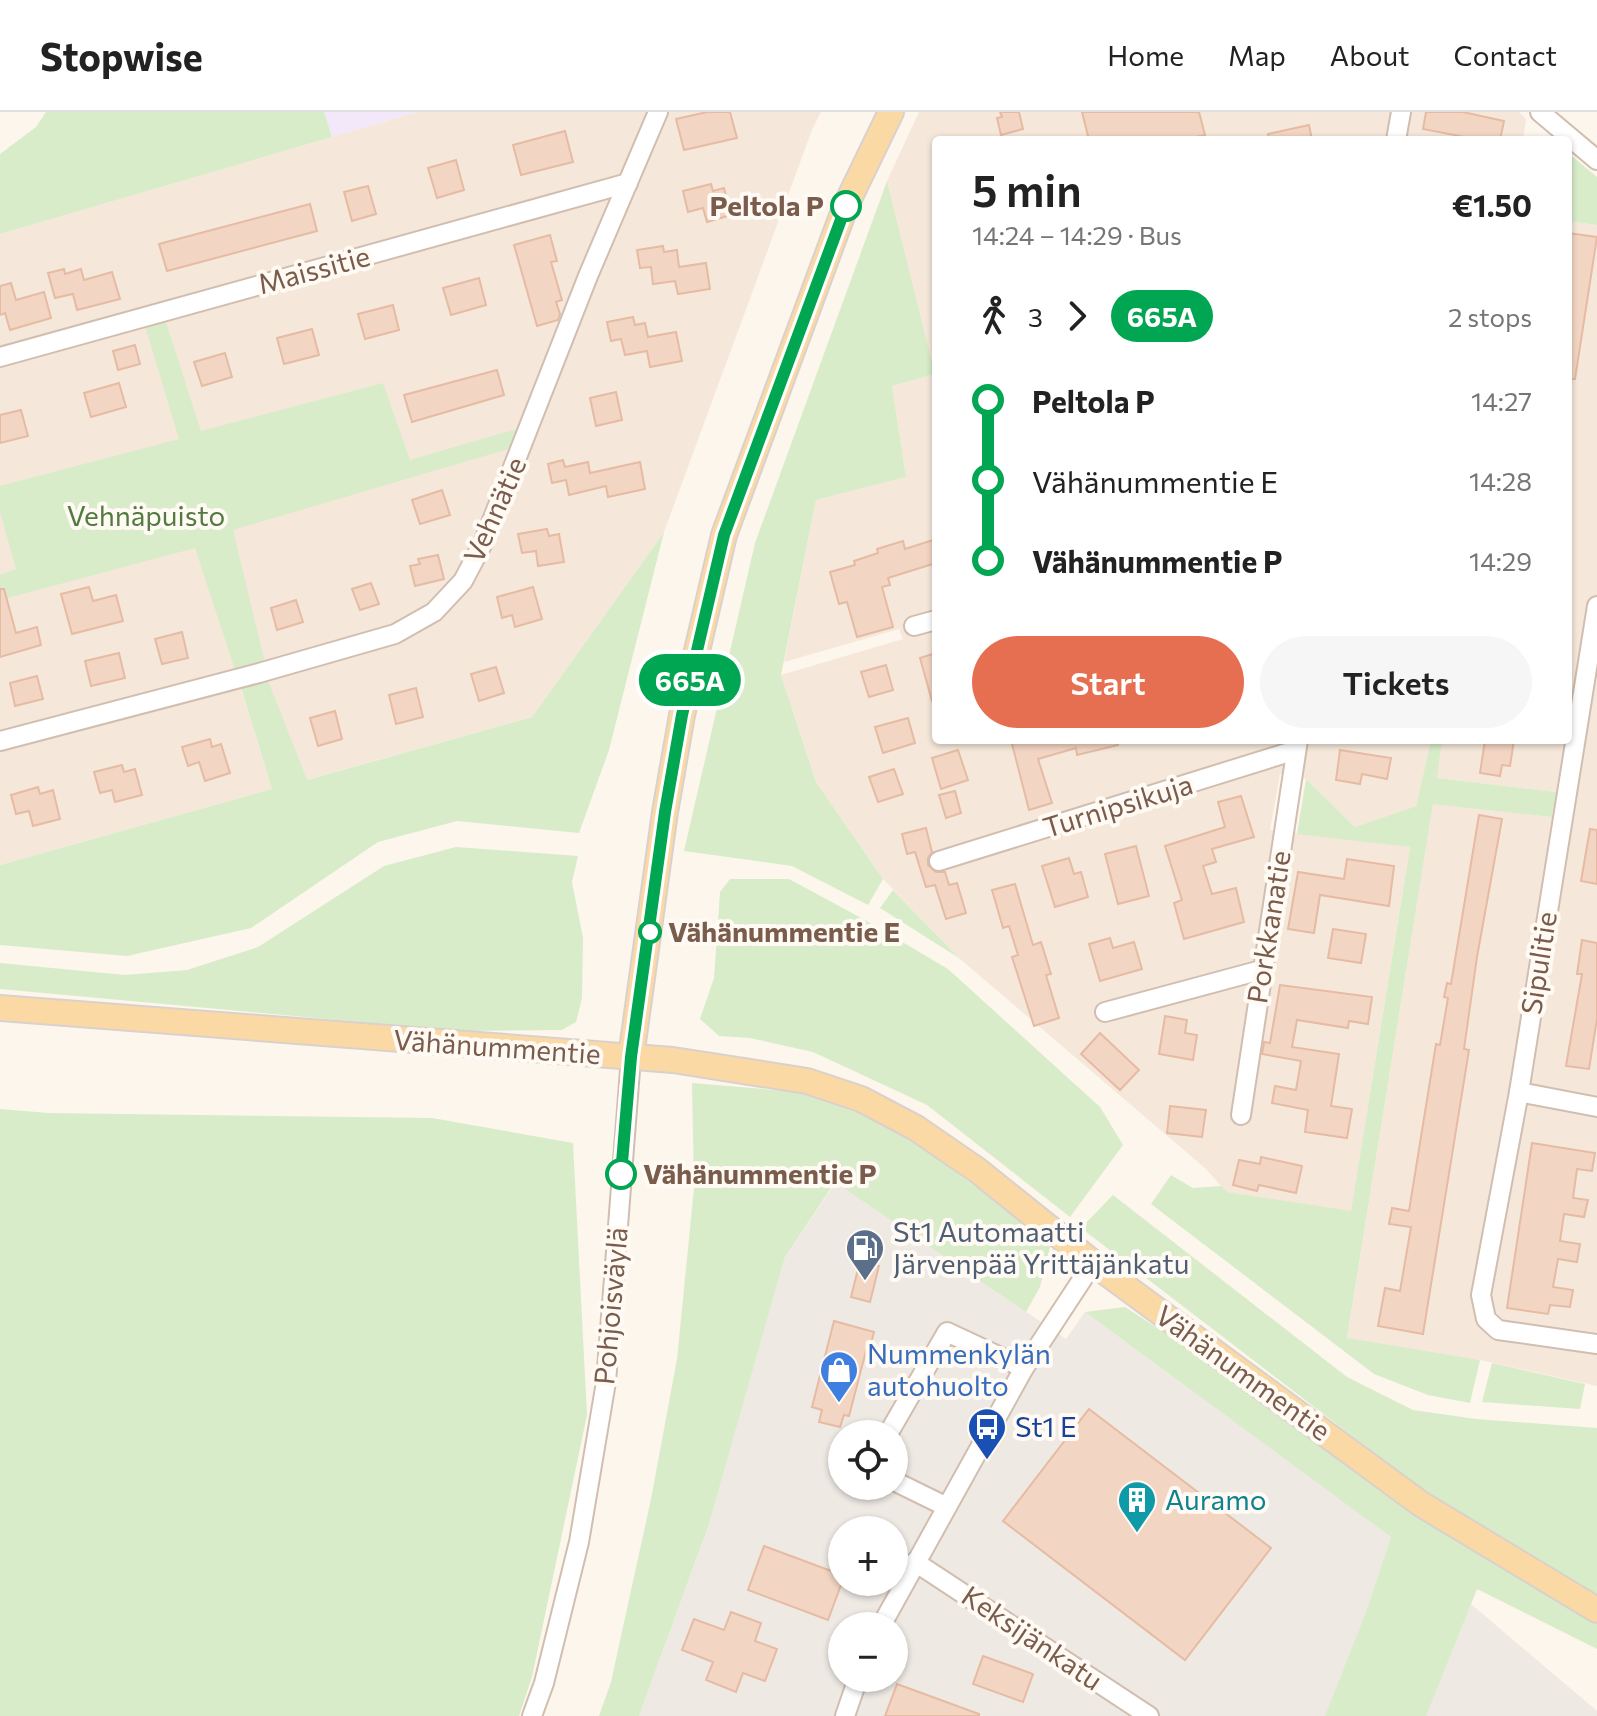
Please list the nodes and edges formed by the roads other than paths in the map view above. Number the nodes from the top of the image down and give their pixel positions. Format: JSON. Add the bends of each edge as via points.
{"nodes":[{"id":1,"x":658,"y":112,"type":"edge"},
{"id":2,"x":891,"y":112,"type":"edge"},
{"id":3,"x":1401,"y":112,"type":"edge"},
{"id":4,"x":1540,"y":112,"type":"edge"},
{"id":5,"x":1397,"y":136,"type":"edge"},
{"id":6,"x":1568,"y":136,"type":"edge"},
{"id":7,"x":1572,"y":139,"type":"edge"},
{"id":8,"x":1597,"y":160,"type":"edge"},
{"id":9,"x":628,"y":183,"type":"junction"},
{"id":10,"x":0,"y":357,"type":"edge"},
{"id":11,"x":1597,"y":606,"type":"edge"},
{"id":12,"x":932,"y":621,"type":"edge"},
{"id":13,"x":914,"y":626,"type":"dead end"},
{"id":14,"x":0,"y":741,"type":"edge"},
{"id":15,"x":1297,"y":745,"type":"edge"},
{"id":16,"x":939,"y":861,"type":"dead end"},
{"id":17,"x":1261,"y":970,"type":"junction"},
{"id":18,"x":0,"y":1008,"type":"edge"},
{"id":19,"x":1105,"y":1012,"type":"dead end"},
{"id":20,"x":631,"y":1057,"type":"junction"},
{"id":21,"x":1519,"y":1092,"type":"junction"},
{"id":22,"x":1597,"y":1107,"type":"edge"},
{"id":23,"x":1241,"y":1115,"type":"dead end"},
{"id":24,"x":1093,"y":1263,"type":"junction"},
{"id":25,"x":1597,"y":1344,"type":"edge"},
{"id":26,"x":1024,"y":1368,"type":"junction"},
{"id":27,"x":896,"y":1420,"type":"edge"},
{"id":28,"x":908,"y":1488,"type":"edge"},
{"id":29,"x":945,"y":1506,"type":"junction"},
{"id":30,"x":915,"y":1562,"type":"junction"},
{"id":31,"x":1597,"y":1610,"type":"edge"},
{"id":32,"x":888,"y":1612,"type":"edge"},
{"id":33,"x":853,"y":1692,"type":"edge"},
{"id":34,"x":532,"y":1716,"type":"edge"},
{"id":35,"x":845,"y":1716,"type":"edge"},
{"id":36,"x":1149,"y":1716,"type":"edge"}],
"edges":[{"from":1,"to":9,"type":"street","name":"Vehnätie"},
{"from":2,"to":20,"type":"main road","name":"Pohjoisväylä","via":[[846,205],[724,535],[682,715]]},
{"from":3,"to":5,"type":"street"},
{"from":4,"to":6,"type":"street"},
{"from":7,"to":8,"type":"street"},
{"from":9,"to":10,"type":"street","name":"Maissitie"},
{"from":9,"to":14,"type":"street","name":"Vehnätie","via":[[484,541],[463,581],[434,612],[395,634]]},
{"from":11,"to":21,"type":"street","name":"Sipulitie"},
{"from":12,"to":13,"type":"street"},
{"from":15,"to":16,"type":"street","name":"Turnipsikuja"},
{"from":15,"to":17,"type":"street","name":"Porkkanatie"},
{"from":17,"to":19,"type":"street"},
{"from":17,"to":23,"type":"street","name":"Porkkanatie"},
{"from":18,"to":20,"type":"main road","name":"Vähänummentie"},
{"from":20,"to":24,"type":"main road","name":"Vähänummentie","via":[[771,1074],[861,1099],[977,1170]]},
{"from":20,"to":34,"type":"street","name":"Pohjoisväylä","via":[[606,1382],[579,1542]]},
{"from":21,"to":22,"type":"street"},
{"from":21,"to":25,"type":"street","name":"Sipulitie","via":[[1481,1295],[1486,1319],[1498,1330]]},
{"from":24,"to":26,"type":"street"},
{"from":24,"to":31,"type":"main road","name":"Vähänummentie","via":[[1421,1504]]},
{"from":26,"to":27,"type":"street","via":[[947,1332]]},
{"from":26,"to":29,"type":"street"},
{"from":28,"to":29,"type":"street"},
{"from":29,"to":30,"type":"street"},
{"from":30,"to":32,"type":"street"},
{"from":30,"to":36,"type":"street","name":"Keksijänkatu"},
{"from":33,"to":35,"type":"street"}]}
